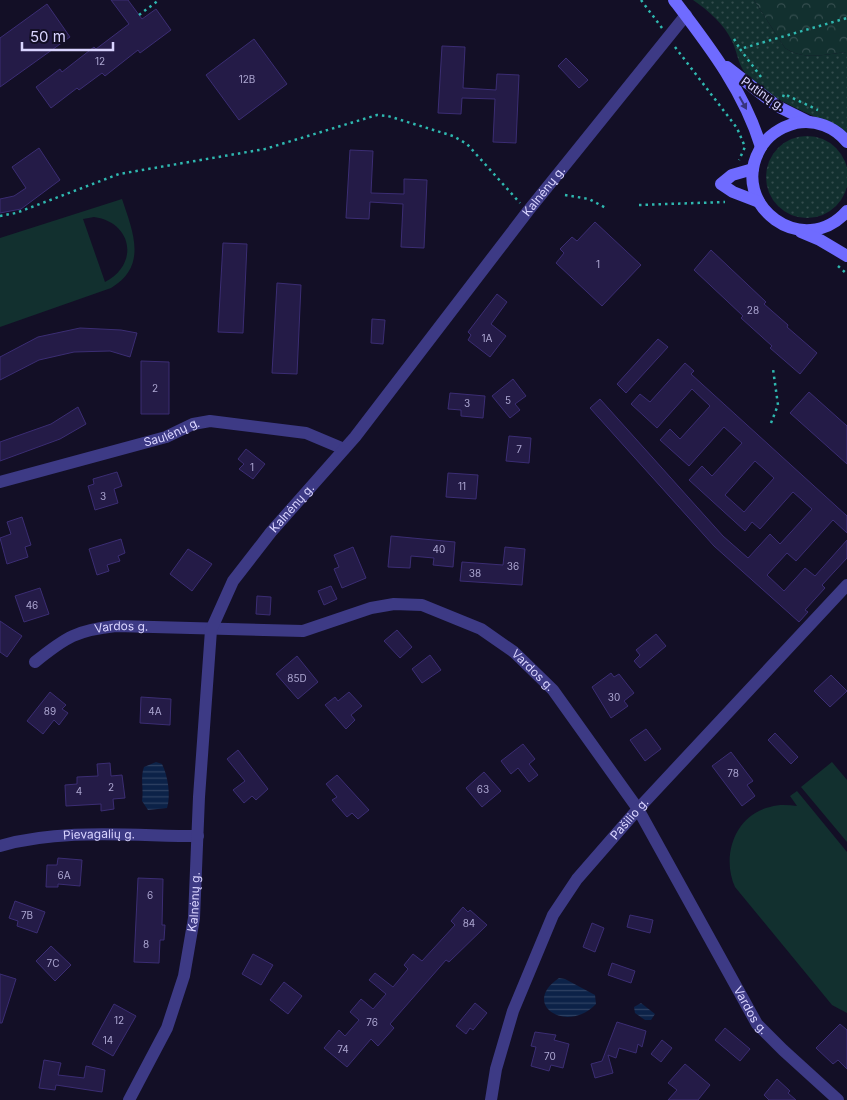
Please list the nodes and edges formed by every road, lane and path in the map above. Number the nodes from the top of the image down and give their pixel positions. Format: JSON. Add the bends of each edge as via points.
{"nodes":[{"id":1,"x":160,"y":0,"type":"edge"},
{"id":2,"x":641,"y":0,"type":"edge"},
{"id":3,"x":674,"y":0,"type":"edge"},
{"id":4,"x":139,"y":15,"type":"dead end"},
{"id":5,"x":686,"y":15,"type":"junction"},
{"id":6,"x":847,"y":18,"type":"edge"},
{"id":7,"x":669,"y":37,"type":"junction"},
{"id":8,"x":734,"y":39,"type":"dead end"},
{"id":9,"x":740,"y":48,"type":"junction"},
{"id":10,"x":720,"y":60,"type":"junction"},
{"id":11,"x":768,"y":83,"type":"dead end"},
{"id":12,"x":776,"y":89,"type":"dead end"},
{"id":13,"x":784,"y":94,"type":"dead end"},
{"id":14,"x":809,"y":122,"type":"junction"},
{"id":15,"x":737,"y":128,"type":"dead end"},
{"id":16,"x":847,"y":142,"type":"edge"},
{"id":17,"x":761,"y":147,"type":"junction"},
{"id":18,"x":753,"y":169,"type":"junction"},
{"id":19,"x":565,"y":195,"type":"dead end"},
{"id":20,"x":730,"y":202,"type":"dead end"},
{"id":21,"x":759,"y":202,"type":"junction"},
{"id":22,"x":639,"y":205,"type":"dead end"},
{"id":23,"x":606,"y":208,"type":"dead end"},
{"id":24,"x":528,"y":211,"type":"junction"},
{"id":25,"x":847,"y":211,"type":"edge"},
{"id":26,"x":0,"y":216,"type":"edge"},
{"id":27,"x":794,"y":229,"type":"junction"},
{"id":28,"x":847,"y":256,"type":"edge"},
{"id":29,"x":773,"y":369,"type":"dead end"},
{"id":30,"x":771,"y":423,"type":"dead end"},
{"id":31,"x":344,"y":449,"type":"junction"},
{"id":32,"x":0,"y":482,"type":"edge"},
{"id":33,"x":847,"y":585,"type":"edge"},
{"id":34,"x":211,"y":630,"type":"junction"},
{"id":35,"x":36,"y":662,"type":"dead end"},
{"id":36,"x":638,"y":809,"type":"junction"},
{"id":37,"x":198,"y":836,"type":"junction"},
{"id":38,"x":0,"y":846,"type":"edge"},
{"id":39,"x":129,"y":1100,"type":"edge"},
{"id":40,"x":491,"y":1100,"type":"edge"},
{"id":41,"x":838,"y":1100,"type":"edge"}],
"edges":[{"from":1,"to":4,"type":"path"},
{"from":2,"to":7,"type":"path"},
{"from":3,"to":5,"type":"main road","name":"Putinų g."},
{"from":5,"to":7,"type":"street","name":"Kalnėnų g."},
{"from":5,"to":10,"type":"main road","name":"Putinų g."},
{"from":6,"to":9,"type":"path"},
{"from":7,"to":15,"type":"path"},
{"from":7,"to":24,"type":"street","name":"Kalnėnų g."},
{"from":8,"to":9,"type":"path"},
{"from":9,"to":11,"type":"path"},
{"from":10,"to":14,"type":"main road","name":"Putinų g.","via":[[777,106]]},
{"from":10,"to":17,"type":"main road","name":"Putinų g.","one_way":true,"via":[[753,120]]},
{"from":12,"to":13,"type":"path"},
{"from":14,"to":16,"type":"main road","name":"Putinų g.","via":[[833,129]]},
{"from":14,"to":17,"type":"main road","via":[[782,128]]},
{"from":17,"to":18,"type":"main road"},
{"from":18,"to":21,"type":"main road","via":[[752,180]]},
{"from":18,"to":21,"type":"main road","via":[[732,175],[721,184]]},
{"from":19,"to":23,"type":"path","via":[[589,199]]},
{"from":20,"to":22,"type":"path"},
{"from":21,"to":27,"type":"main road","via":[[774,219]]},
{"from":24,"to":26,"type":"path","via":[[467,144],[453,136],[377,115],[265,149],[119,174]]},
{"from":24,"to":31,"type":"street","name":"Kalnėnų g."},
{"from":25,"to":27,"type":"main road","via":[[825,227]]},
{"from":27,"to":28,"type":"main road"},
{"from":29,"to":30,"type":"path","via":[[778,405]]},
{"from":31,"to":32,"type":"street","name":"Saulėnų g.","via":[[306,433],[210,420],[166,437]]},
{"from":31,"to":34,"type":"street","name":"Kalnėnų g.","via":[[271,532],[239,574]]},
{"from":33,"to":36,"type":"street","name":"Pašilio g."},
{"from":34,"to":35,"type":"street","name":"Vardos g.","via":[[116,626],[87,629],[66,638]]},
{"from":34,"to":36,"type":"street","name":"Vardos g.","via":[[303,631],[371,608],[394,604],[422,605],[453,616],[481,629],[514,652],[553,690]]},
{"from":34,"to":37,"type":"street","name":"Kalnėnų g."},
{"from":36,"to":40,"type":"street","name":"Pašilio g.","via":[[577,879],[552,915],[512,1011]]},
{"from":36,"to":41,"type":"street","name":"Vardos g.","via":[[757,1024]]},
{"from":37,"to":38,"type":"street","name":"Pievagalių g.","via":[[44,838]]},
{"from":37,"to":39,"type":"street","name":"Kalnėnų g.","via":[[194,918],[184,976],[167,1028]]}]}
